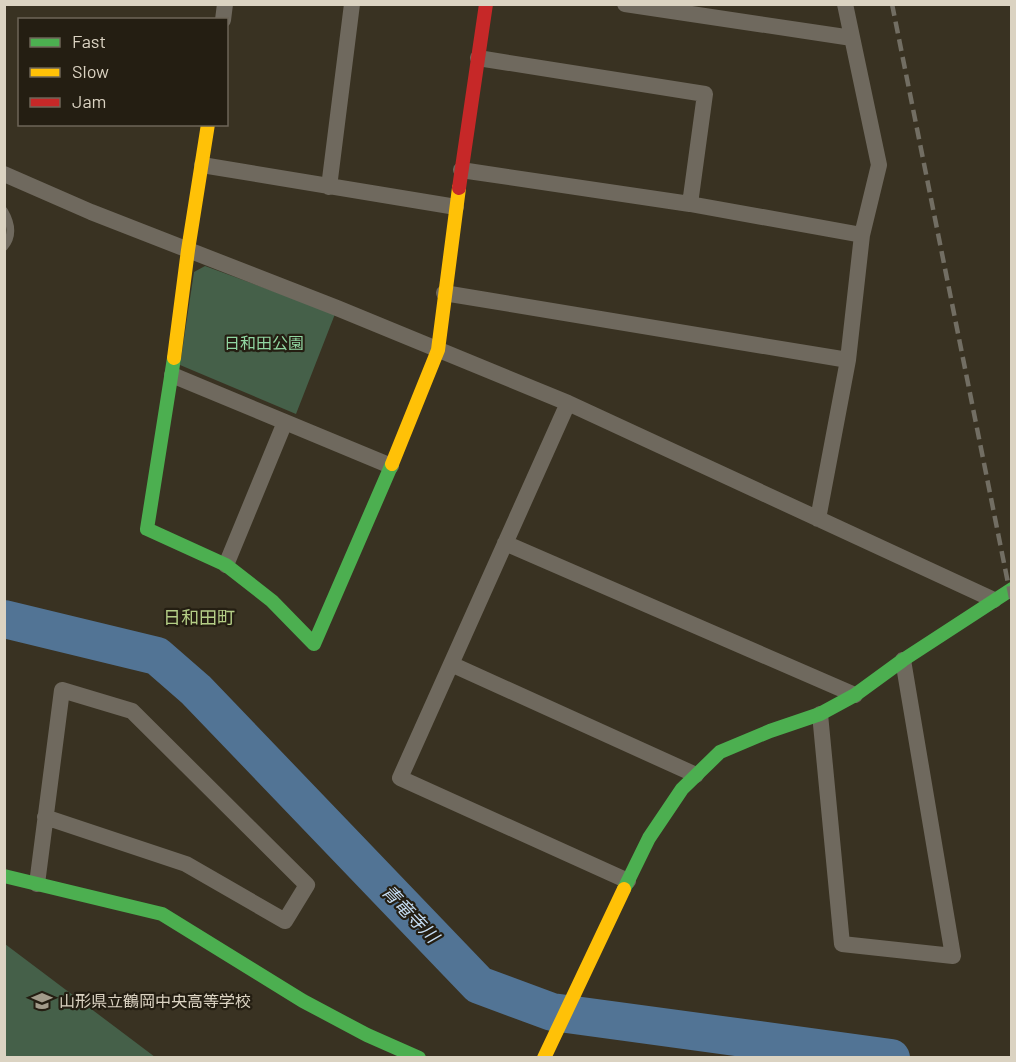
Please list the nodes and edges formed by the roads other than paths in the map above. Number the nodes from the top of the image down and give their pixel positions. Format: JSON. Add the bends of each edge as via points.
{"nodes":[{"id":1,"x":352,"y":4,"type":"edge"},
{"id":2,"x":486,"y":4,"type":"edge"},
{"id":3,"x":624,"y":4,"type":"edge"},
{"id":4,"x":845,"y":4,"type":"edge"},
{"id":5,"x":852,"y":38,"type":"junction"},
{"id":6,"x":478,"y":58,"type":"junction"},
{"id":7,"x":208,"y":126,"type":"edge"},
{"id":8,"x":202,"y":165,"type":"junction"},
{"id":9,"x":462,"y":170,"type":"junction"},
{"id":10,"x":4,"y":174,"type":"edge"},
{"id":11,"x":329,"y":187,"type":"junction"},
{"id":12,"x":690,"y":204,"type":"junction"},
{"id":13,"x":456,"y":207,"type":"junction"},
{"id":14,"x":4,"y":211,"type":"edge"},
{"id":15,"x":862,"y":235,"type":"junction"},
{"id":16,"x":4,"y":247,"type":"edge"},
{"id":17,"x":188,"y":250,"type":"junction"},
{"id":18,"x":444,"y":293,"type":"junction"},
{"id":19,"x":438,"y":350,"type":"junction"},
{"id":20,"x":848,"y":360,"type":"junction"},
{"id":21,"x":172,"y":375,"type":"junction"},
{"id":22,"x":568,"y":403,"type":"junction"},
{"id":23,"x":285,"y":422,"type":"junction"},
{"id":24,"x":391,"y":466,"type":"junction"},
{"id":25,"x":818,"y":519,"type":"junction"},
{"id":26,"x":505,"y":543,"type":"junction"},
{"id":27,"x":226,"y":565,"type":"junction"},
{"id":28,"x":1011,"y":589,"type":"edge"},
{"id":29,"x":994,"y":600,"type":"junction"},
{"id":30,"x":903,"y":660,"type":"junction"},
{"id":31,"x":451,"y":664,"type":"junction"},
{"id":32,"x":855,"y":695,"type":"junction"},
{"id":33,"x":820,"y":714,"type":"junction"},
{"id":34,"x":696,"y":775,"type":"junction"},
{"id":35,"x":45,"y":818,"type":"junction"},
{"id":36,"x":4,"y":876,"type":"edge"},
{"id":37,"x":628,"y":881,"type":"junction"},
{"id":38,"x":37,"y":884,"type":"junction"},
{"id":39,"x":546,"y":1053,"type":"edge"},
{"id":40,"x":419,"y":1058,"type":"edge"}],
"edges":[{"from":1,"to":11,"type":"street"},
{"from":2,"to":6,"type":"street"},
{"from":3,"to":5,"type":"street"},
{"from":4,"to":5,"type":"street"},
{"from":5,"to":15,"type":"street","via":[[879,165]]},
{"from":6,"to":9,"type":"street"},
{"from":6,"to":12,"type":"street","via":[[705,93]]},
{"from":7,"to":8,"type":"street"},
{"from":8,"to":11,"type":"street"},
{"from":8,"to":17,"type":"street"},
{"from":9,"to":12,"type":"street"},
{"from":9,"to":13,"type":"street"},
{"from":10,"to":17,"type":"street"},
{"from":11,"to":13,"type":"street"},
{"from":12,"to":15,"type":"street"},
{"from":13,"to":18,"type":"street"},
{"from":14,"to":16,"type":"lane","via":[[11,231]]},
{"from":15,"to":20,"type":"street"},
{"from":17,"to":19,"type":"street"},
{"from":17,"to":21,"type":"street"},
{"from":18,"to":19,"type":"street"},
{"from":18,"to":20,"type":"street"},
{"from":19,"to":22,"type":"street"},
{"from":19,"to":24,"type":"street"},
{"from":20,"to":25,"type":"street"},
{"from":21,"to":23,"type":"street"},
{"from":21,"to":27,"type":"street","via":[[147,529]]},
{"from":22,"to":25,"type":"street"},
{"from":22,"to":26,"type":"street"},
{"from":23,"to":24,"type":"street"},
{"from":23,"to":27,"type":"street"},
{"from":24,"to":27,"type":"street","via":[[314,644],[272,601]]},
{"from":25,"to":29,"type":"street"},
{"from":26,"to":31,"type":"street"},
{"from":26,"to":32,"type":"street"},
{"from":28,"to":29,"type":"street"},
{"from":29,"to":30,"type":"street"},
{"from":30,"to":32,"type":"street"},
{"from":30,"to":33,"type":"street","via":[[953,956],[842,944]]},
{"from":31,"to":34,"type":"street"},
{"from":31,"to":37,"type":"street","via":[[400,778]]},
{"from":32,"to":33,"type":"street"},
{"from":33,"to":34,"type":"street","via":[[720,752]]},
{"from":34,"to":37,"type":"street","via":[[649,838]]},
{"from":35,"to":35,"type":"street","via":[[62,690],[132,711],[307,885],[285,921],[186,864]]},
{"from":35,"to":38,"type":"street"},
{"from":36,"to":38,"type":"street"},
{"from":37,"to":39,"type":"street"},
{"from":38,"to":40,"type":"street","via":[[162,914],[303,1001]]}]}
